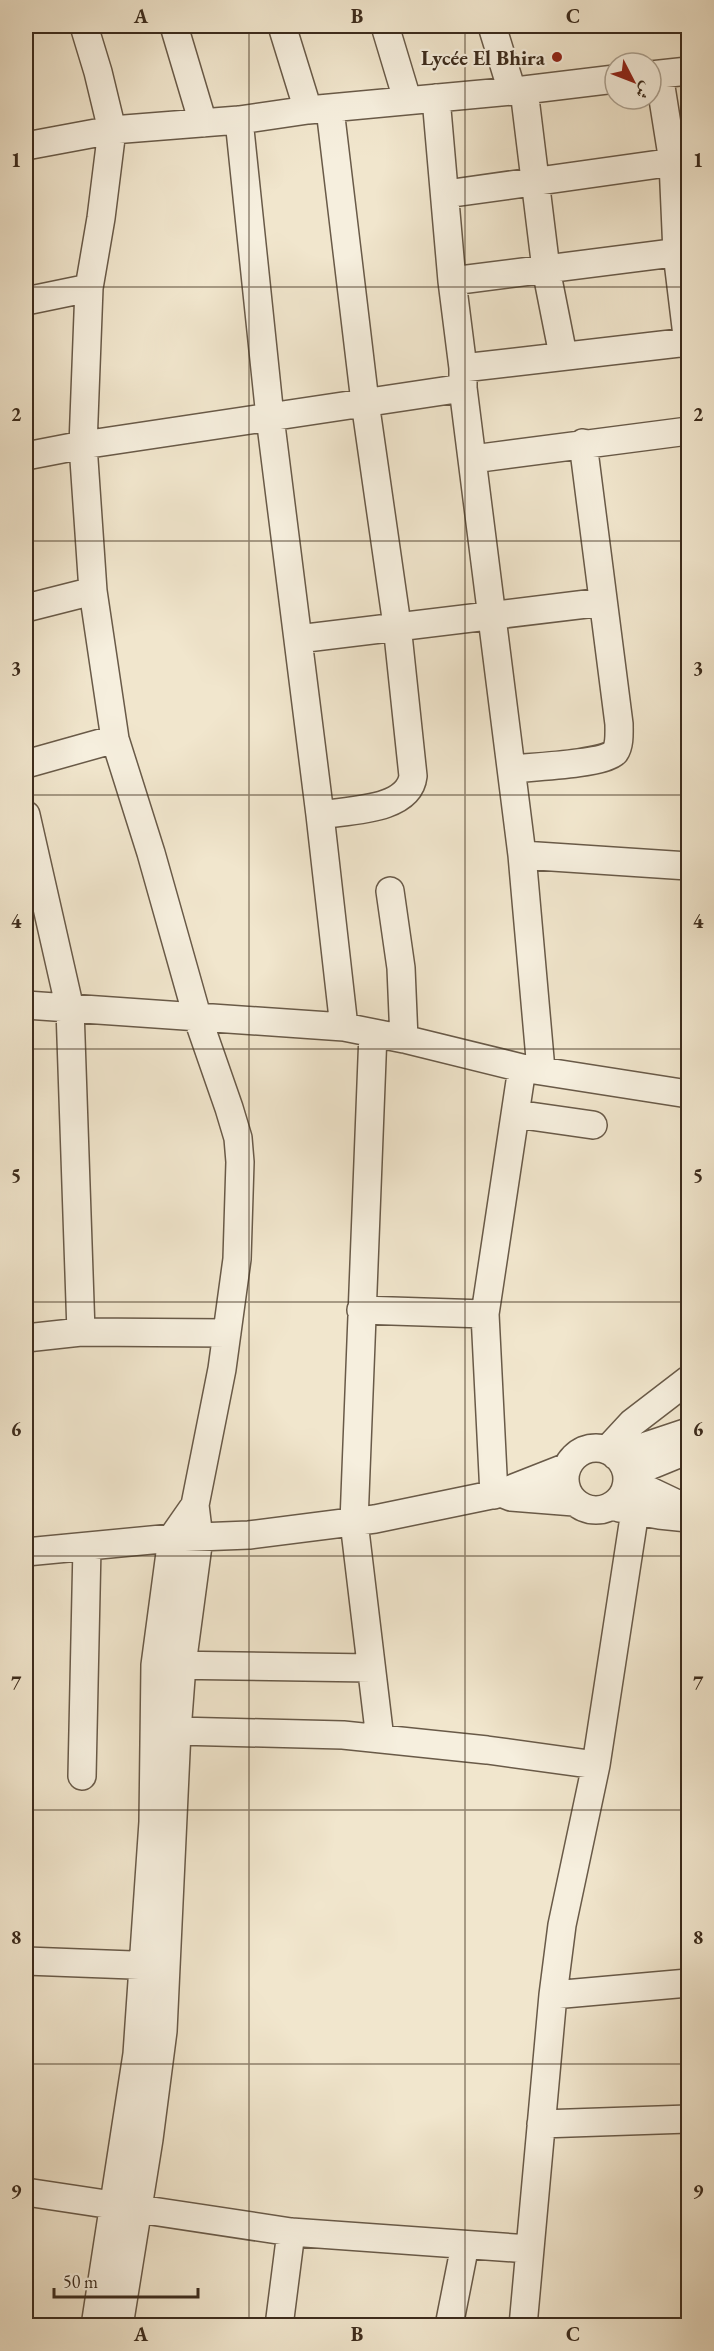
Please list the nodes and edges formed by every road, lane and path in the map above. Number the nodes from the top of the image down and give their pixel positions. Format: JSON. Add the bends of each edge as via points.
{"nodes":[{"id":1,"x":84,"y":26,"type":"edge"},
{"id":2,"x":174,"y":26,"type":"edge"},
{"id":3,"x":282,"y":26,"type":"edge"},
{"id":4,"x":385,"y":26,"type":"edge"},
{"id":5,"x":492,"y":26,"type":"edge"},
{"id":6,"x":688,"y":71,"type":"edge"},
{"id":7,"x":663,"y":73,"type":"edge"},
{"id":8,"x":603,"y":80,"type":"edge"},
{"id":9,"x":518,"y":91,"type":"junction"},
{"id":10,"x":436,"y":98,"type":"junction"},
{"id":11,"x":407,"y":99,"type":"junction"},
{"id":12,"x":663,"y":101,"type":"edge"},
{"id":13,"x":319,"y":109,"type":"junction"},
{"id":14,"x":239,"y":120,"type":"junction"},
{"id":15,"x":203,"y":123,"type":"junction"},
{"id":16,"x":112,"y":130,"type":"junction"},
{"id":17,"x":26,"y":146,"type":"edge"},
{"id":18,"x":681,"y":161,"type":"edge"},
{"id":19,"x":535,"y":181,"type":"junction"},
{"id":20,"x":446,"y":194,"type":"junction"},
{"id":21,"x":683,"y":252,"type":"edge"},
{"id":22,"x":546,"y":269,"type":"junction"},
{"id":23,"x":452,"y":281,"type":"junction"},
{"id":24,"x":89,"y":288,"type":"junction"},
{"id":25,"x":26,"y":301,"type":"edge"},
{"id":26,"x":688,"y":342,"type":"edge"},
{"id":27,"x":563,"y":355,"type":"junction"},
{"id":28,"x":463,"y":378,"type":"junction"},
{"id":29,"x":365,"y":402,"type":"junction"},
{"id":30,"x":270,"y":417,"type":"junction"},
{"id":31,"x":688,"y":431,"type":"edge"},
{"id":32,"x":583,"y":443,"type":"junction"},
{"id":33,"x":83,"y":446,"type":"junction"},
{"id":34,"x":26,"y":456,"type":"edge"},
{"id":35,"x":473,"y":459,"type":"junction"},
{"id":36,"x":93,"y":591,"type":"junction"},
{"id":37,"x":603,"y":602,"type":"junction"},
{"id":38,"x":26,"y":608,"type":"edge"},
{"id":39,"x":490,"y":615,"type":"junction"},
{"id":40,"x":397,"y":625,"type":"junction"},
{"id":41,"x":298,"y":639,"type":"junction"},
{"id":42,"x":115,"y":739,"type":"junction"},
{"id":43,"x":26,"y":764,"type":"edge"},
{"id":44,"x":512,"y":770,"type":"junction"},
{"id":45,"x":26,"y":815,"type":"edge"},
{"id":46,"x":320,"y":815,"type":"junction"},
{"id":47,"x":522,"y":855,"type":"junction"},
{"id":48,"x":688,"y":866,"type":"edge"},
{"id":49,"x":390,"y":891,"type":"dead end"},
{"id":50,"x":26,"y":1005,"type":"edge"},
{"id":51,"x":70,"y":1009,"type":"junction"},
{"id":52,"x":197,"y":1016,"type":"junction"},
{"id":53,"x":344,"y":1028,"type":"junction"},
{"id":54,"x":373,"y":1033,"type":"junction"},
{"id":55,"x":404,"y":1039,"type":"junction"},
{"id":56,"x":531,"y":1069,"type":"junction"},
{"id":57,"x":688,"y":1094,"type":"edge"},
{"id":58,"x":516,"y":1114,"type":"junction"},
{"id":59,"x":593,"y":1125,"type":"dead end"},
{"id":60,"x":361,"y":1310,"type":"junction"},
{"id":61,"x":484,"y":1314,"type":"junction"},
{"id":62,"x":81,"y":1332,"type":"junction"},
{"id":63,"x":227,"y":1333,"type":"junction"},
{"id":64,"x":26,"y":1338,"type":"edge"},
{"id":65,"x":688,"y":1380,"type":"edge"},
{"id":66,"x":688,"y":1432,"type":"edge"},
{"id":67,"x":688,"y":1450,"type":"edge"},
{"id":68,"x":620,"y":1465,"type":"junction"},
{"id":69,"x":567,"y":1467,"type":"junction"},
{"id":70,"x":498,"y":1494,"type":"junction"},
{"id":71,"x":574,"y":1502,"type":"junction"},
{"id":72,"x":195,"y":1505,"type":"junction"},
{"id":73,"x":624,"y":1508,"type":"junction"},
{"id":74,"x":688,"y":1509,"type":"edge"},
{"id":75,"x":688,"y":1518,"type":"edge"},
{"id":76,"x":354,"y":1522,"type":"junction"},
{"id":77,"x":172,"y":1538,"type":"junction"},
{"id":78,"x":199,"y":1538,"type":"junction"},
{"id":79,"x":87,"y":1547,"type":"junction"},
{"id":80,"x":26,"y":1552,"type":"edge"},
{"id":81,"x":155,"y":1665,"type":"junction"},
{"id":82,"x":182,"y":1665,"type":"junction"},
{"id":83,"x":371,"y":1668,"type":"junction"},
{"id":84,"x":177,"y":1731,"type":"junction"},
{"id":85,"x":380,"y":1739,"type":"junction"},
{"id":86,"x":596,"y":1765,"type":"junction"},
{"id":87,"x":82,"y":1776,"type":"dead end"},
{"id":88,"x":26,"y":1961,"type":"edge"},
{"id":89,"x":154,"y":1966,"type":"junction"},
{"id":90,"x":688,"y":1983,"type":"edge"},
{"id":91,"x":553,"y":1995,"type":"junction"},
{"id":92,"x":688,"y":2119,"type":"edge"},
{"id":93,"x":541,"y":2124,"type":"junction"},
{"id":94,"x":26,"y":2192,"type":"edge"},
{"id":95,"x":126,"y":2209,"type":"junction"},
{"id":96,"x":291,"y":2232,"type":"junction"},
{"id":97,"x":465,"y":2245,"type":"junction"},
{"id":98,"x":529,"y":2249,"type":"junction"},
{"id":99,"x":95,"y":2325,"type":"edge"},
{"id":100,"x":119,"y":2325,"type":"edge"},
{"id":101,"x":279,"y":2325,"type":"edge"},
{"id":102,"x":449,"y":2325,"type":"edge"},
{"id":103,"x":523,"y":2325,"type":"edge"}],
"edges":[{"from":1,"to":16,"type":"street"},
{"from":2,"to":15,"type":"street"},
{"from":3,"to":13,"type":"street"},
{"from":4,"to":11,"type":"street"},
{"from":5,"to":9,"type":"street"},
{"from":6,"to":7,"type":"street"},
{"from":8,"to":9,"type":"street"},
{"from":9,"to":10,"type":"street"},
{"from":9,"to":19,"type":"street"},
{"from":10,"to":11,"type":"street"},
{"from":10,"to":20,"type":"street"},
{"from":11,"to":13,"type":"street"},
{"from":12,"to":18,"type":"street"},
{"from":13,"to":14,"type":"street"},
{"from":13,"to":29,"type":"street"},
{"from":14,"to":15,"type":"street"},
{"from":14,"to":30,"type":"street"},
{"from":15,"to":16,"type":"street"},
{"from":16,"to":17,"type":"street"},
{"from":16,"to":24,"type":"street"},
{"from":18,"to":19,"type":"street"},
{"from":18,"to":21,"type":"street"},
{"from":19,"to":20,"type":"street"},
{"from":19,"to":22,"type":"street"},
{"from":20,"to":23,"type":"street"},
{"from":21,"to":22,"type":"street"},
{"from":21,"to":26,"type":"street"},
{"from":22,"to":23,"type":"street"},
{"from":22,"to":27,"type":"street"},
{"from":23,"to":28,"type":"street"},
{"from":24,"to":25,"type":"street"},
{"from":24,"to":33,"type":"street"},
{"from":26,"to":27,"type":"street"},
{"from":27,"to":28,"type":"street"},
{"from":28,"to":29,"type":"street"},
{"from":28,"to":35,"type":"street"},
{"from":29,"to":30,"type":"street"},
{"from":29,"to":40,"type":"street"},
{"from":30,"to":33,"type":"street"},
{"from":30,"to":41,"type":"street"},
{"from":31,"to":32,"type":"street"},
{"from":32,"to":35,"type":"street"},
{"from":32,"to":37,"type":"street"},
{"from":33,"to":34,"type":"street"},
{"from":33,"to":36,"type":"street"},
{"from":35,"to":39,"type":"street"},
{"from":36,"to":38,"type":"street"},
{"from":36,"to":42,"type":"street"},
{"from":37,"to":39,"type":"street"},
{"from":37,"to":44,"type":"street","via":[[619,724],[616,750],[595,761]]},
{"from":39,"to":40,"type":"street"},
{"from":39,"to":44,"type":"street"},
{"from":40,"to":41,"type":"street"},
{"from":40,"to":46,"type":"street","via":[[413,766],[410,789],[390,803]]},
{"from":41,"to":46,"type":"street"},
{"from":42,"to":43,"type":"street"},
{"from":42,"to":52,"type":"street"},
{"from":44,"to":47,"type":"street"},
{"from":45,"to":51,"type":"street"},
{"from":46,"to":53,"type":"street"},
{"from":47,"to":48,"type":"street"},
{"from":47,"to":56,"type":"street"},
{"from":49,"to":55,"type":"street","via":[[401,968]]},
{"from":50,"to":51,"type":"street"},
{"from":51,"to":52,"type":"street"},
{"from":51,"to":62,"type":"street"},
{"from":52,"to":53,"type":"street"},
{"from":52,"to":63,"type":"street","via":[[238,1138],[237,1259]]},
{"from":53,"to":54,"type":"street"},
{"from":54,"to":55,"type":"street"},
{"from":54,"to":60,"type":"street"},
{"from":55,"to":56,"type":"street"},
{"from":56,"to":57,"type":"street"},
{"from":56,"to":58,"type":"street"},
{"from":58,"to":59,"type":"street"},
{"from":58,"to":61,"type":"street"},
{"from":60,"to":61,"type":"street"},
{"from":60,"to":76,"type":"street"},
{"from":61,"to":70,"type":"street"},
{"from":62,"to":63,"type":"street"},
{"from":62,"to":64,"type":"street"},
{"from":63,"to":72,"type":"street"},
{"from":65,"to":68,"type":"street","via":[[632,1422]]},
{"from":66,"to":68,"type":"street"},
{"from":67,"to":68,"type":"street"},
{"from":68,"to":69,"type":"street","via":[[591,1448],[573,1458]]},
{"from":68,"to":73,"type":"street"},
{"from":68,"to":74,"type":"street"},
{"from":69,"to":70,"type":"street"},
{"from":69,"to":71,"type":"street","via":[[566,1488]]},
{"from":70,"to":71,"type":"street"},
{"from":70,"to":76,"type":"street"},
{"from":71,"to":73,"type":"street","via":[[593,1510]]},
{"from":72,"to":77,"type":"street"},
{"from":72,"to":78,"type":"street"},
{"from":73,"to":75,"type":"street"},
{"from":73,"to":86,"type":"street"},
{"from":76,"to":78,"type":"street"},
{"from":76,"to":83,"type":"street"},
{"from":77,"to":78,"type":"street"},
{"from":77,"to":79,"type":"street"},
{"from":77,"to":81,"type":"street"},
{"from":78,"to":82,"type":"street"},
{"from":79,"to":80,"type":"street"},
{"from":79,"to":87,"type":"street"},
{"from":81,"to":82,"type":"street"},
{"from":81,"to":89,"type":"street"},
{"from":82,"to":83,"type":"street"},
{"from":82,"to":84,"type":"street"},
{"from":83,"to":85,"type":"street"},
{"from":84,"to":85,"type":"street"},
{"from":84,"to":89,"type":"street"},
{"from":85,"to":86,"type":"street"},
{"from":86,"to":91,"type":"street","via":[[562,1924]]},
{"from":88,"to":89,"type":"street"},
{"from":89,"to":95,"type":"street","via":[[163,2031]]},
{"from":90,"to":91,"type":"street"},
{"from":91,"to":93,"type":"street"},
{"from":92,"to":93,"type":"street"},
{"from":93,"to":98,"type":"street"},
{"from":94,"to":95,"type":"street"},
{"from":95,"to":96,"type":"street"},
{"from":95,"to":99,"type":"street"},
{"from":95,"to":100,"type":"street"},
{"from":96,"to":97,"type":"street"},
{"from":96,"to":101,"type":"street"},
{"from":97,"to":98,"type":"street"},
{"from":97,"to":102,"type":"street"},
{"from":98,"to":103,"type":"street"}]}
